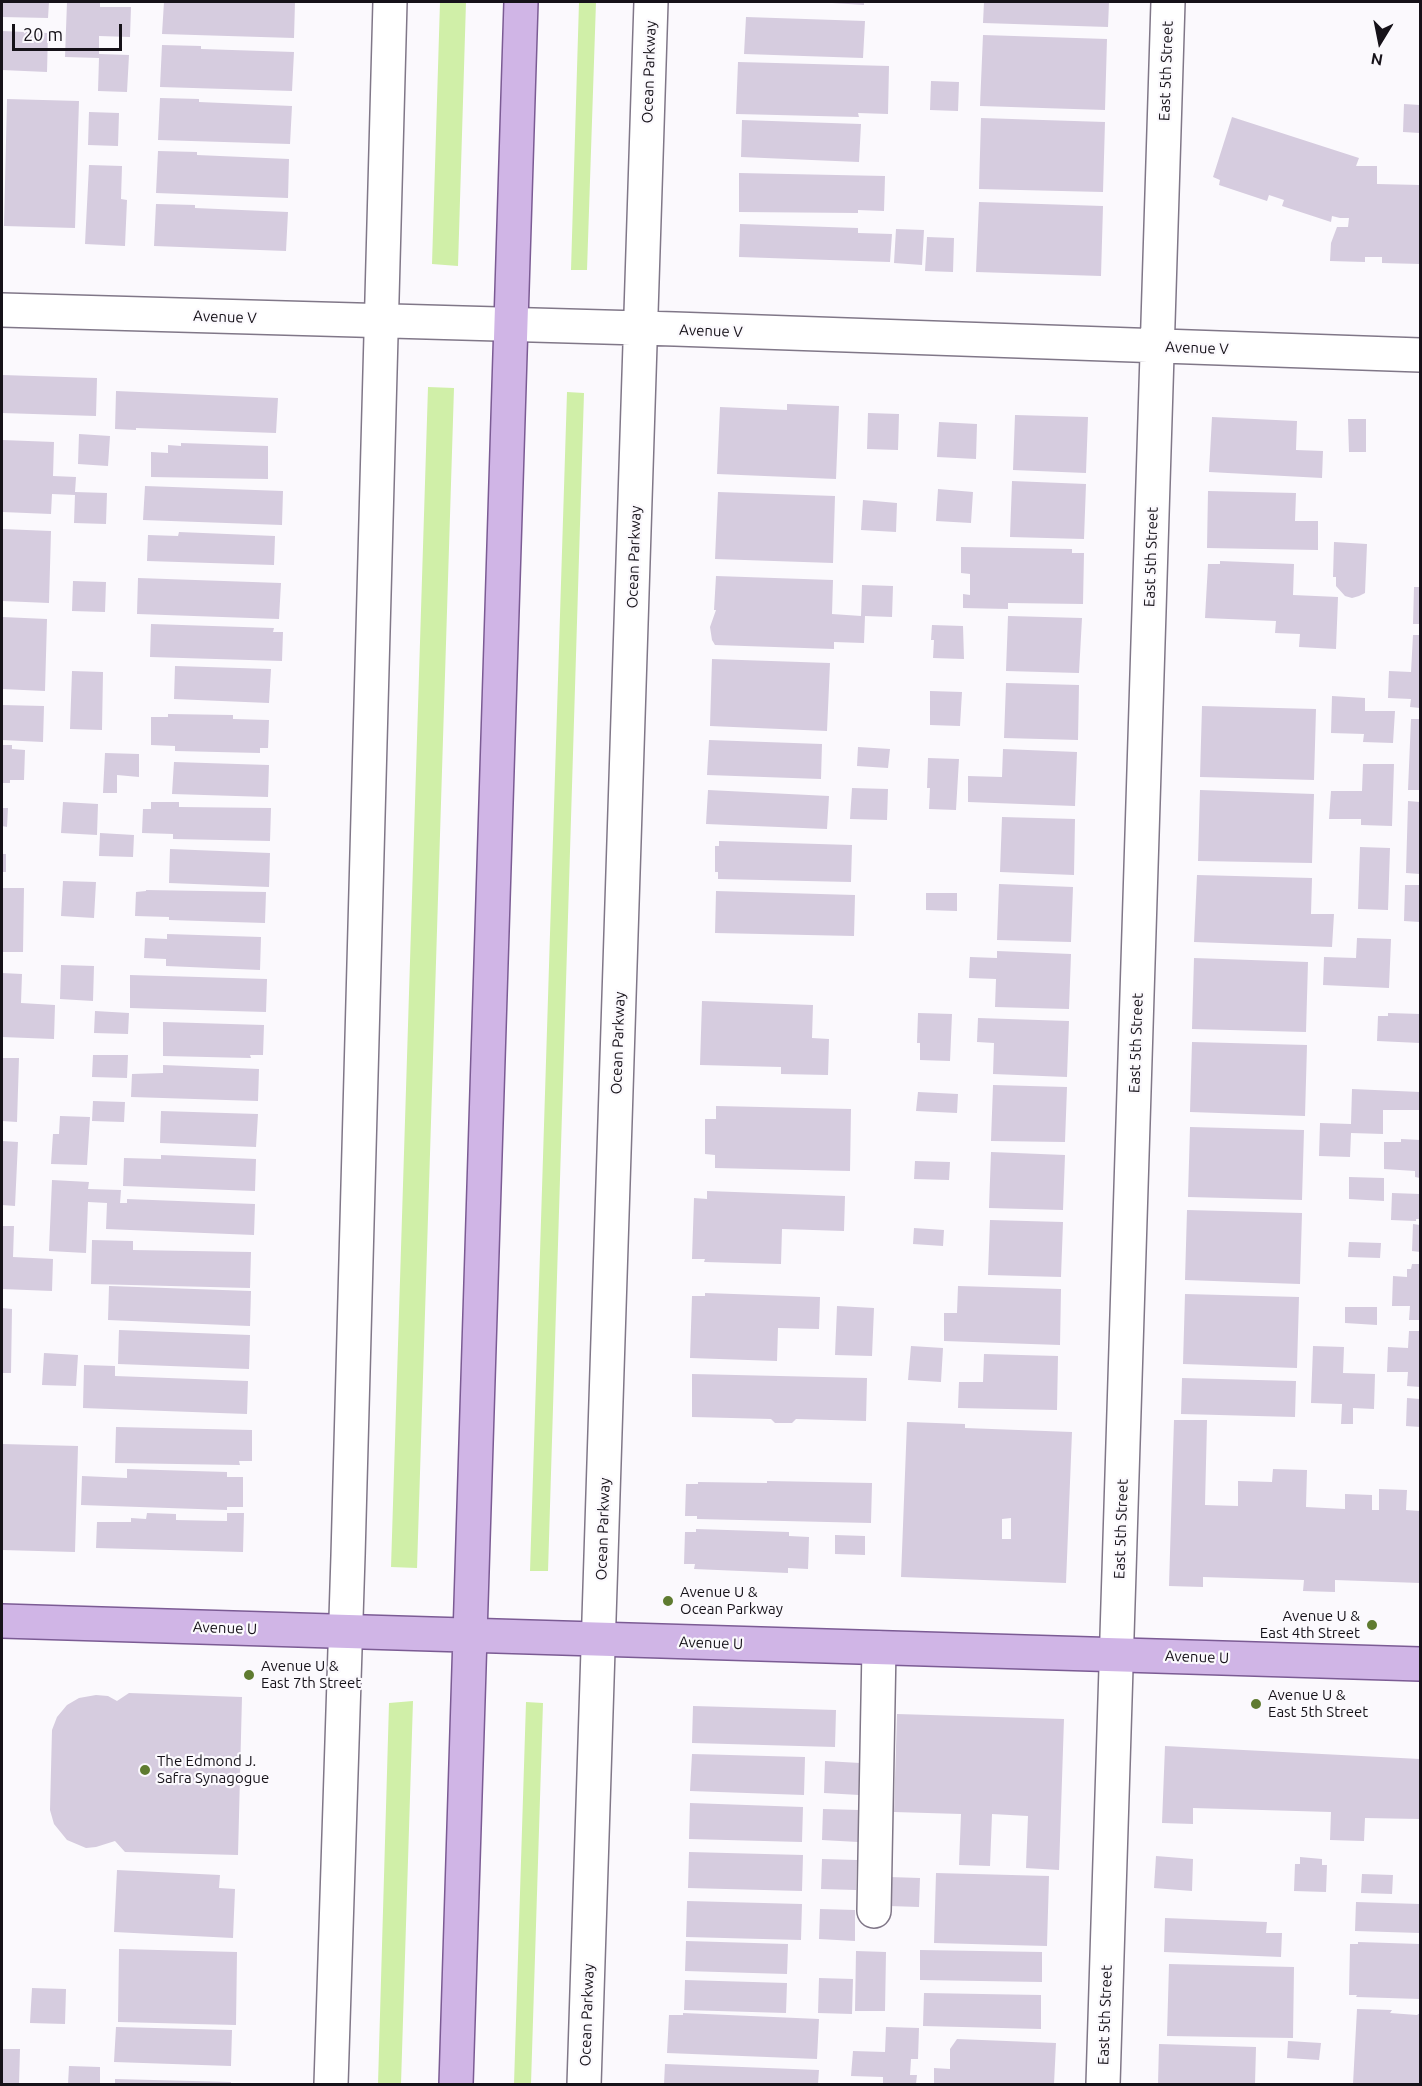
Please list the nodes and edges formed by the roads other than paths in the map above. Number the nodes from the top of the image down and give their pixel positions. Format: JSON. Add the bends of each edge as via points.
{"nodes":[{"id":1,"x":390,"y":2,"type":"edge"},
{"id":2,"x":521,"y":2,"type":"edge"},
{"id":3,"x":651,"y":2,"type":"edge"},
{"id":4,"x":1168,"y":2,"type":"edge"},
{"id":5,"x":2,"y":310,"type":"edge"},
{"id":6,"x":380,"y":322,"type":"junction"},
{"id":7,"x":511,"y":325,"type":"junction"},
{"id":8,"x":641,"y":329,"type":"junction"},
{"id":9,"x":1157,"y":346,"type":"junction"},
{"id":10,"x":1420,"y":355,"type":"edge"},
{"id":11,"x":2,"y":1621,"type":"edge"},
{"id":12,"x":345,"y":1631,"type":"junction"},
{"id":13,"x":470,"y":1635,"type":"junction"},
{"id":14,"x":599,"y":1639,"type":"junction"},
{"id":15,"x":879,"y":1648,"type":"junction"},
{"id":16,"x":1117,"y":1655,"type":"junction"},
{"id":17,"x":1420,"y":1664,"type":"edge"},
{"id":18,"x":874,"y":1911,"type":"dead end"},
{"id":19,"x":331,"y":2085,"type":"edge"},
{"id":20,"x":456,"y":2085,"type":"edge"},
{"id":21,"x":584,"y":2085,"type":"edge"},
{"id":22,"x":1103,"y":2085,"type":"edge"}],
"edges":[{"from":1,"to":6,"type":"street"},
{"from":2,"to":7,"type":"main road"},
{"from":3,"to":8,"type":"street","name":"Ocean Parkway"},
{"from":4,"to":9,"type":"street","name":"East 5th Street"},
{"from":5,"to":6,"type":"street","name":"Avenue V"},
{"from":6,"to":7,"type":"street","name":"Avenue V"},
{"from":6,"to":12,"type":"street"},
{"from":7,"to":8,"type":"street","name":"Avenue V"},
{"from":7,"to":13,"type":"main road"},
{"from":8,"to":9,"type":"street","name":"Avenue V"},
{"from":8,"to":14,"type":"street","name":"Ocean Parkway"},
{"from":9,"to":10,"type":"street","name":"Avenue V"},
{"from":9,"to":16,"type":"street","name":"East 5th Street"},
{"from":11,"to":12,"type":"main road","name":"Avenue U"},
{"from":12,"to":13,"type":"main road","name":"Avenue U"},
{"from":12,"to":19,"type":"street"},
{"from":13,"to":14,"type":"main road","name":"Avenue U"},
{"from":13,"to":20,"type":"main road"},
{"from":14,"to":15,"type":"main road","name":"Avenue U"},
{"from":14,"to":21,"type":"street","name":"Ocean Parkway"},
{"from":15,"to":16,"type":"main road","name":"Avenue U"},
{"from":15,"to":18,"type":"street"},
{"from":16,"to":17,"type":"main road","name":"Avenue U"},
{"from":16,"to":22,"type":"street","name":"East 5th Street"}]}
